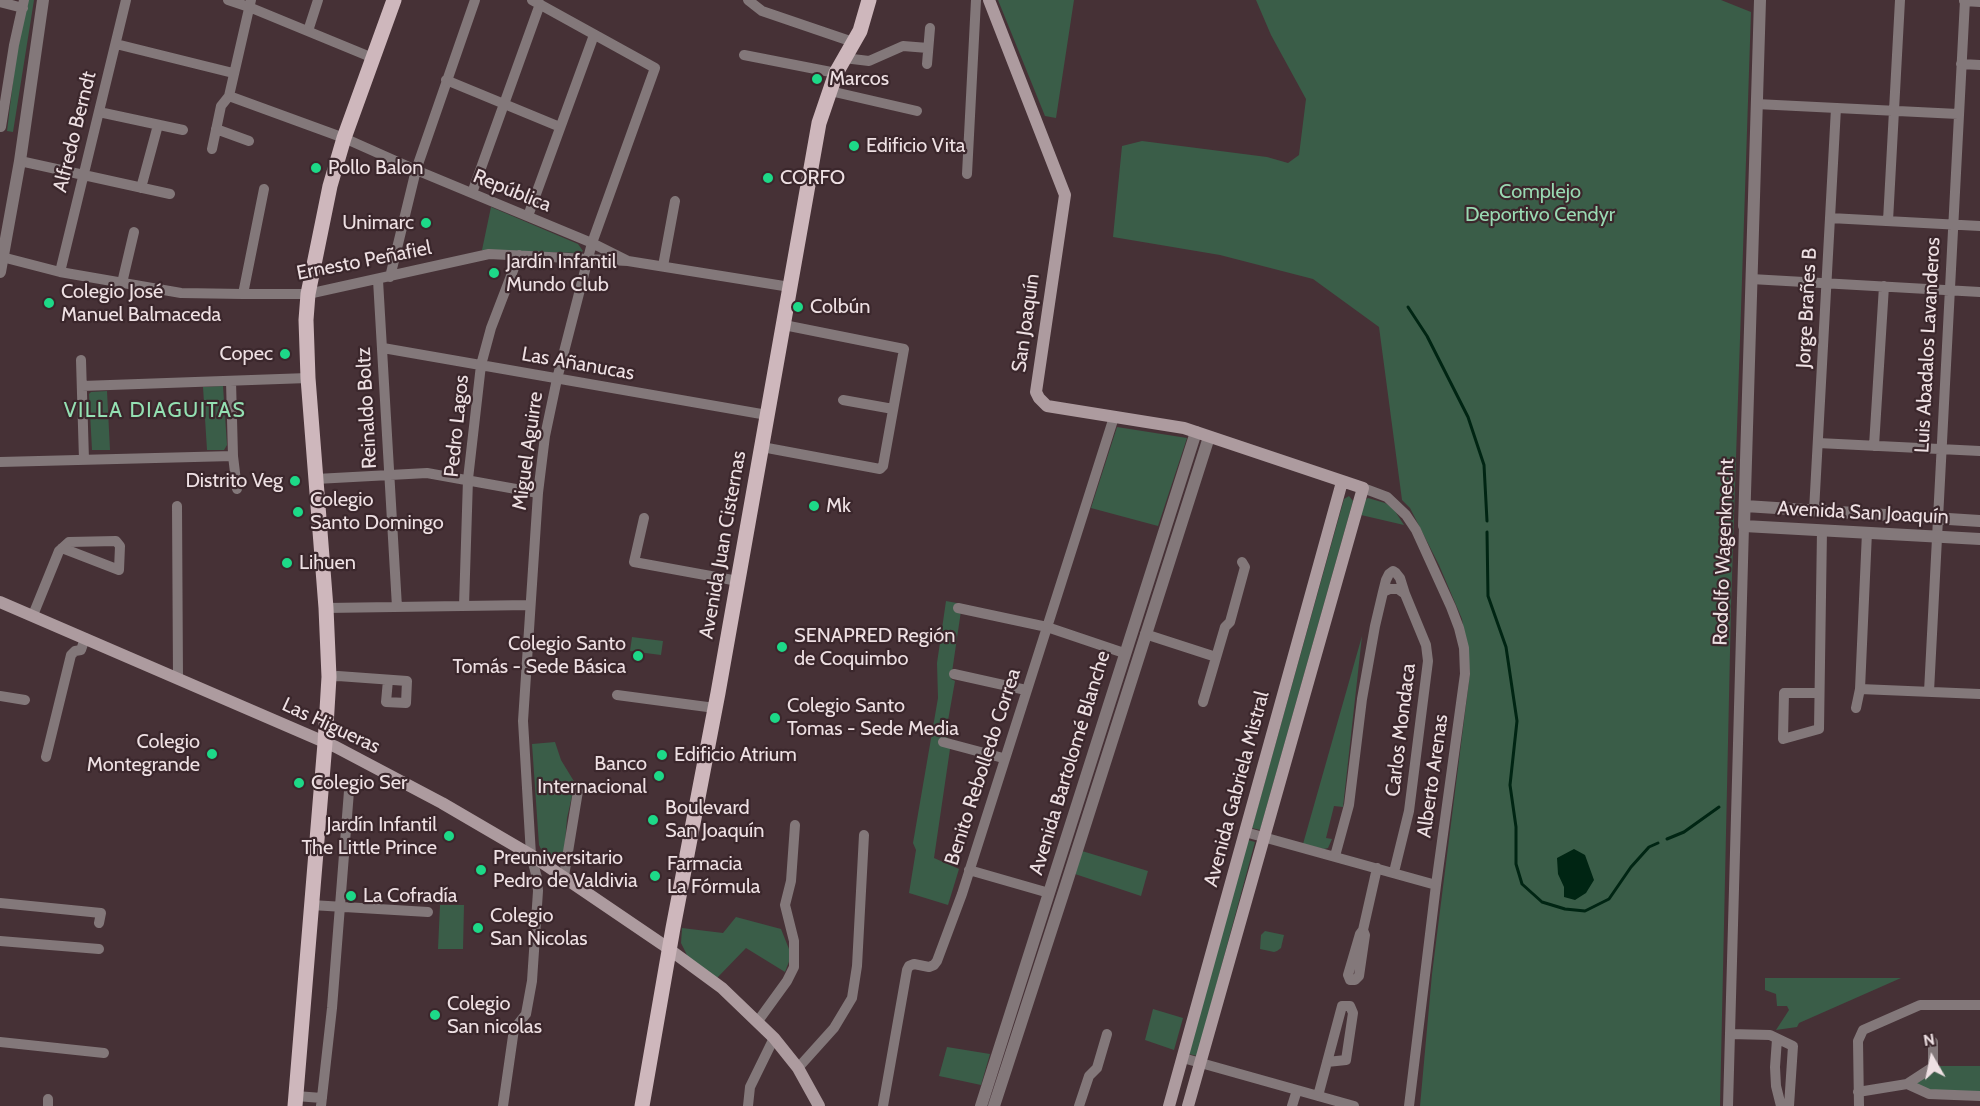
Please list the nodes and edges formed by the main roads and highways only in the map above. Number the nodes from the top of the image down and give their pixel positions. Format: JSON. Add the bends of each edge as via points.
{"nodes":[{"id":1,"x":394,"y":0,"type":"edge"},
{"id":2,"x":869,"y":0,"type":"edge"},
{"id":3,"x":989,"y":0,"type":"edge"},
{"id":4,"x":1342,"y":482,"type":"junction"},
{"id":5,"x":1363,"y":488,"type":"joint"},
{"id":6,"x":0,"y":602,"type":"edge"},
{"id":7,"x":325,"y":743,"type":"junction"},
{"id":8,"x":669,"y":949,"type":"junction"},
{"id":9,"x":295,"y":1101,"type":"edge"},
{"id":10,"x":642,"y":1106,"type":"edge"},
{"id":11,"x":819,"y":1106,"type":"edge"},
{"id":12,"x":1169,"y":1106,"type":"edge"},
{"id":13,"x":1188,"y":1106,"type":"edge"}],
"edges":[{"from":1,"to":7,"type":"main road","via":[[344,138],[308,294],[308,378],[326,608]]},
{"from":2,"to":8,"type":"main road","name":"Avenida Juan Cisternas","via":[[860,31],[836,73],[819,123]]},
{"from":3,"to":4,"type":"main road","name":"San Joaquín","via":[[1065,195],[1036,392],[1039,398],[1047,406],[1196,432]]},
{"from":4,"to":5,"type":"main road","name":"San Joaquín"},
{"from":4,"to":12,"type":"main road","name":"Avenida Gabriela Mistral"},
{"from":5,"to":13,"type":"main road","name":"Avenida Gabriela Mistral"},
{"from":6,"to":7,"type":"main road","name":"Las Higueras"},
{"from":7,"to":8,"type":"main road","name":"Las Higueras","via":[[442,803],[531,855]]},
{"from":7,"to":9,"type":"main road"},
{"from":8,"to":10,"type":"main road","name":"Avenida Juan Cisternas"},
{"from":8,"to":11,"type":"main road","name":"Las Higueras","via":[[722,988],[758,1021],[798,1068]]}]}
